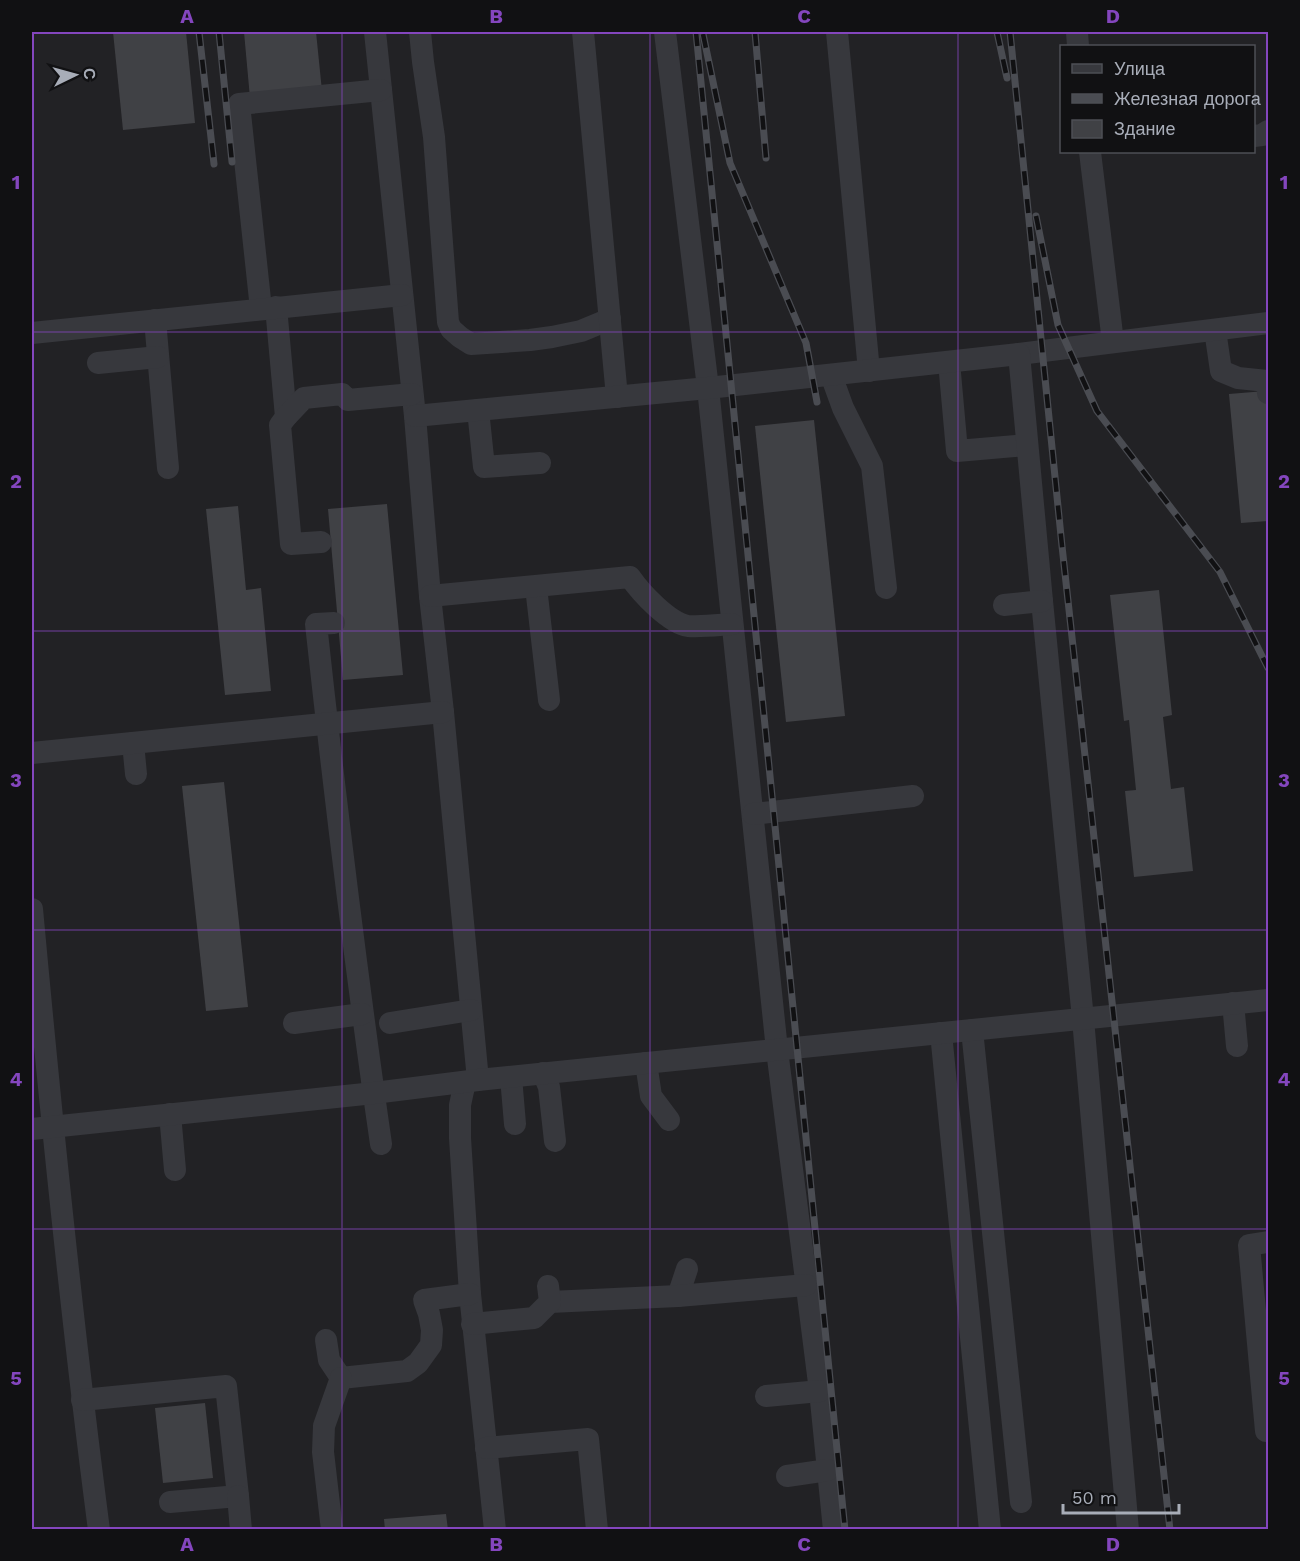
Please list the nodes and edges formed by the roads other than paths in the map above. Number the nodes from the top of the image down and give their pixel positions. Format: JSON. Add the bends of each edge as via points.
{"nodes":[{"id":1,"x":375,"y":32,"type":"edge"},
{"id":2,"x":420,"y":32,"type":"edge"},
{"id":3,"x":583,"y":32,"type":"edge"},
{"id":4,"x":665,"y":32,"type":"edge"},
{"id":5,"x":837,"y":32,"type":"edge"},
{"id":6,"x":381,"y":90,"type":"junction"},
{"id":7,"x":1269,"y":131,"type":"edge"},
{"id":8,"x":1255,"y":136,"type":"edge"},
{"id":9,"x":1090,"y":153,"type":"edge"},
{"id":10,"x":402,"y":295,"type":"junction"},
{"id":11,"x":269,"y":308,"type":"junction"},
{"id":12,"x":610,"y":319,"type":"junction"},
{"id":13,"x":155,"y":320,"type":"junction"},
{"id":14,"x":1269,"y":323,"type":"edge"},
{"id":15,"x":1215,"y":330,"type":"junction"},
{"id":16,"x":32,"y":333,"type":"edge"},
{"id":17,"x":1113,"y":342,"type":"junction"},
{"id":18,"x":1019,"y":354,"type":"junction"},
{"id":19,"x":158,"y":357,"type":"junction"},
{"id":20,"x":949,"y":362,"type":"junction"},
{"id":21,"x":98,"y":363,"type":"dead end"},
{"id":22,"x":869,"y":371,"type":"junction"},
{"id":23,"x":831,"y":375,"type":"junction"},
{"id":24,"x":708,"y":388,"type":"junction"},
{"id":25,"x":1269,"y":393,"type":"edge"},
{"id":26,"x":617,"y":397,"type":"junction"},
{"id":27,"x":413,"y":405,"type":"junction"},
{"id":28,"x":478,"y":410,"type":"junction"},
{"id":29,"x":286,"y":417,"type":"junction"},
{"id":30,"x":1027,"y":445,"type":"junction"},
{"id":31,"x":540,"y":463,"type":"dead end"},
{"id":32,"x":168,"y":468,"type":"dead end"},
{"id":33,"x":321,"y":542,"type":"dead end"},
{"id":34,"x":536,"y":587,"type":"junction"},
{"id":35,"x":886,"y":588,"type":"dead end"},
{"id":36,"x":430,"y":596,"type":"junction"},
{"id":37,"x":1041,"y":601,"type":"junction"},
{"id":38,"x":1004,"y":605,"type":"dead end"},
{"id":39,"x":334,"y":623,"type":"dead end"},
{"id":40,"x":732,"y":624,"type":"junction"},
{"id":41,"x":549,"y":700,"type":"dead end"},
{"id":42,"x":443,"y":712,"type":"junction"},
{"id":43,"x":327,"y":724,"type":"junction"},
{"id":44,"x":133,"y":743,"type":"junction"},
{"id":45,"x":32,"y":753,"type":"edge"},
{"id":46,"x":136,"y":774,"type":"dead end"},
{"id":47,"x":913,"y":796,"type":"dead end"},
{"id":48,"x":753,"y":814,"type":"junction"},
{"id":49,"x":32,"y":909,"type":"edge"},
{"id":50,"x":1269,"y":1000,"type":"edge"},
{"id":51,"x":1233,"y":1003,"type":"junction"},
{"id":52,"x":471,"y":1011,"type":"junction"},
{"id":53,"x":362,"y":1014,"type":"junction"},
{"id":54,"x":1083,"y":1019,"type":"junction"},
{"id":55,"x":294,"y":1023,"type":"dead end"},
{"id":56,"x":390,"y":1023,"type":"dead end"},
{"id":57,"x":972,"y":1030,"type":"junction"},
{"id":58,"x":941,"y":1033,"type":"junction"},
{"id":59,"x":1237,"y":1046,"type":"dead end"},
{"id":60,"x":777,"y":1050,"type":"junction"},
{"id":61,"x":646,"y":1063,"type":"junction"},
{"id":62,"x":543,"y":1074,"type":"junction"},
{"id":63,"x":511,"y":1077,"type":"junction"},
{"id":64,"x":471,"y":1081,"type":"junction"},
{"id":65,"x":374,"y":1093,"type":"junction"},
{"id":66,"x":170,"y":1114,"type":"junction"},
{"id":67,"x":669,"y":1120,"type":"dead end"},
{"id":68,"x":515,"y":1124,"type":"dead end"},
{"id":69,"x":42,"y":1128,"type":"edge"},
{"id":70,"x":555,"y":1141,"type":"dead end"},
{"id":71,"x":381,"y":1144,"type":"dead end"},
{"id":72,"x":175,"y":1170,"type":"dead end"},
{"id":73,"x":1269,"y":1242,"type":"edge"},
{"id":74,"x":687,"y":1269,"type":"dead end"},
{"id":75,"x":806,"y":1285,"type":"junction"},
{"id":76,"x":470,"y":1294,"type":"junction"},
{"id":77,"x":678,"y":1296,"type":"junction"},
{"id":78,"x":472,"y":1324,"type":"junction"},
{"id":79,"x":326,"y":1340,"type":"dead end"},
{"id":80,"x":341,"y":1378,"type":"junction"},
{"id":81,"x":820,"y":1391,"type":"junction"},
{"id":82,"x":766,"y":1396,"type":"dead end"},
{"id":83,"x":82,"y":1400,"type":"junction"},
{"id":84,"x":1269,"y":1430,"type":"edge"},
{"id":85,"x":486,"y":1448,"type":"junction"},
{"id":86,"x":828,"y":1470,"type":"junction"},
{"id":87,"x":787,"y":1476,"type":"dead end"},
{"id":88,"x":238,"y":1496,"type":"junction"},
{"id":89,"x":170,"y":1502,"type":"dead end"},
{"id":90,"x":1021,"y":1502,"type":"dead end"},
{"id":91,"x":99,"y":1530,"type":"edge"},
{"id":92,"x":241,"y":1530,"type":"edge"},
{"id":93,"x":332,"y":1530,"type":"edge"},
{"id":94,"x":495,"y":1530,"type":"edge"},
{"id":95,"x":597,"y":1530,"type":"edge"},
{"id":96,"x":834,"y":1530,"type":"edge"},
{"id":97,"x":990,"y":1530,"type":"edge"},
{"id":98,"x":1128,"y":1530,"type":"edge"}],
"edges":[{"from":1,"to":6,"type":"lane"},
{"from":2,"to":12,"type":"lane","via":[[451,329],[471,344],[541,339],[581,331]]},
{"from":3,"to":12,"type":"lane"},
{"from":4,"to":24,"type":"lane"},
{"from":5,"to":22,"type":"lane"},
{"from":6,"to":10,"type":"lane"},
{"from":6,"to":11,"type":"lane","via":[[239,104]]},
{"from":7,"to":8,"type":"lane"},
{"from":9,"to":17,"type":"lane"},
{"from":10,"to":11,"type":"lane"},
{"from":10,"to":27,"type":"lane"},
{"from":11,"to":13,"type":"lane"},
{"from":11,"to":29,"type":"lane"},
{"from":12,"to":26,"type":"lane"},
{"from":13,"to":16,"type":"lane"},
{"from":13,"to":19,"type":"lane"},
{"from":14,"to":15,"type":"lane"},
{"from":15,"to":17,"type":"lane"},
{"from":15,"to":25,"type":"lane","via":[[1221,371],[1238,378],[1267,381]]},
{"from":17,"to":18,"type":"lane"},
{"from":18,"to":20,"type":"lane"},
{"from":18,"to":30,"type":"lane"},
{"from":19,"to":21,"type":"lane"},
{"from":19,"to":32,"type":"lane"},
{"from":20,"to":22,"type":"lane"},
{"from":20,"to":30,"type":"lane","via":[[957,452]]},
{"from":22,"to":23,"type":"lane"},
{"from":23,"to":24,"type":"lane"},
{"from":23,"to":35,"type":"lane","via":[[872,466]]},
{"from":24,"to":26,"type":"lane"},
{"from":24,"to":40,"type":"lane"},
{"from":26,"to":28,"type":"lane"},
{"from":27,"to":28,"type":"lane"},
{"from":27,"to":29,"type":"lane","via":[[348,400],[342,394],[304,398]]},
{"from":27,"to":36,"type":"lane"},
{"from":28,"to":31,"type":"lane","via":[[484,467]]},
{"from":29,"to":33,"type":"lane","via":[[280,425],[291,544]]},
{"from":30,"to":37,"type":"lane"},
{"from":34,"to":36,"type":"lane"},
{"from":34,"to":40,"type":"lane","via":[[630,577],[658,608],[687,626]]},
{"from":34,"to":41,"type":"lane"},
{"from":36,"to":42,"type":"lane"},
{"from":37,"to":38,"type":"lane"},
{"from":37,"to":54,"type":"lane"},
{"from":39,"to":43,"type":"lane","via":[[316,624]]},
{"from":40,"to":48,"type":"lane"},
{"from":42,"to":43,"type":"lane"},
{"from":42,"to":52,"type":"lane"},
{"from":43,"to":44,"type":"lane"},
{"from":43,"to":53,"type":"lane"},
{"from":44,"to":45,"type":"lane"},
{"from":44,"to":46,"type":"lane"},
{"from":47,"to":48,"type":"lane"},
{"from":48,"to":60,"type":"lane"},
{"from":49,"to":69,"type":"lane"},
{"from":50,"to":51,"type":"lane"},
{"from":51,"to":54,"type":"lane"},
{"from":51,"to":59,"type":"lane"},
{"from":52,"to":56,"type":"lane"},
{"from":52,"to":64,"type":"lane"},
{"from":53,"to":55,"type":"lane"},
{"from":53,"to":65,"type":"lane"},
{"from":54,"to":57,"type":"lane"},
{"from":54,"to":98,"type":"lane"},
{"from":57,"to":58,"type":"lane"},
{"from":57,"to":90,"type":"lane"},
{"from":58,"to":60,"type":"lane"},
{"from":58,"to":97,"type":"lane"},
{"from":60,"to":61,"type":"lane"},
{"from":60,"to":75,"type":"lane"},
{"from":61,"to":62,"type":"lane"},
{"from":61,"to":67,"type":"lane","via":[[651,1096]]},
{"from":62,"to":63,"type":"lane"},
{"from":62,"to":70,"type":"lane","via":[[549,1087]]},
{"from":63,"to":64,"type":"lane"},
{"from":63,"to":68,"type":"lane"},
{"from":64,"to":65,"type":"lane"},
{"from":64,"to":76,"type":"lane","via":[[460,1105]]},
{"from":65,"to":66,"type":"lane"},
{"from":65,"to":71,"type":"lane"},
{"from":66,"to":69,"type":"lane"},
{"from":66,"to":72,"type":"lane"},
{"from":69,"to":83,"type":"lane"},
{"from":73,"to":84,"type":"lane","via":[[1249,1245],[1266,1431]]},
{"from":74,"to":77,"type":"lane"},
{"from":75,"to":77,"type":"lane"},
{"from":75,"to":81,"type":"lane"},
{"from":76,"to":78,"type":"lane"},
{"from":76,"to":80,"type":"lane","via":[[424,1300],[432,1330],[430,1345],[418,1364],[407,1371]]},
{"from":77,"to":78,"type":"lane","via":[[549,1294],[534,1318]]},
{"from":78,"to":85,"type":"lane"},
{"from":79,"to":80,"type":"lane","via":[[329,1360]]},
{"from":80,"to":93,"type":"lane","via":[[324,1426]]},
{"from":81,"to":82,"type":"lane"},
{"from":81,"to":86,"type":"lane"},
{"from":83,"to":88,"type":"lane","via":[[226,1386]]},
{"from":83,"to":91,"type":"lane"},
{"from":85,"to":94,"type":"lane"},
{"from":85,"to":95,"type":"lane","via":[[588,1439]]},
{"from":86,"to":87,"type":"lane"},
{"from":86,"to":96,"type":"lane"},
{"from":88,"to":89,"type":"lane"},
{"from":88,"to":92,"type":"lane"}]}
